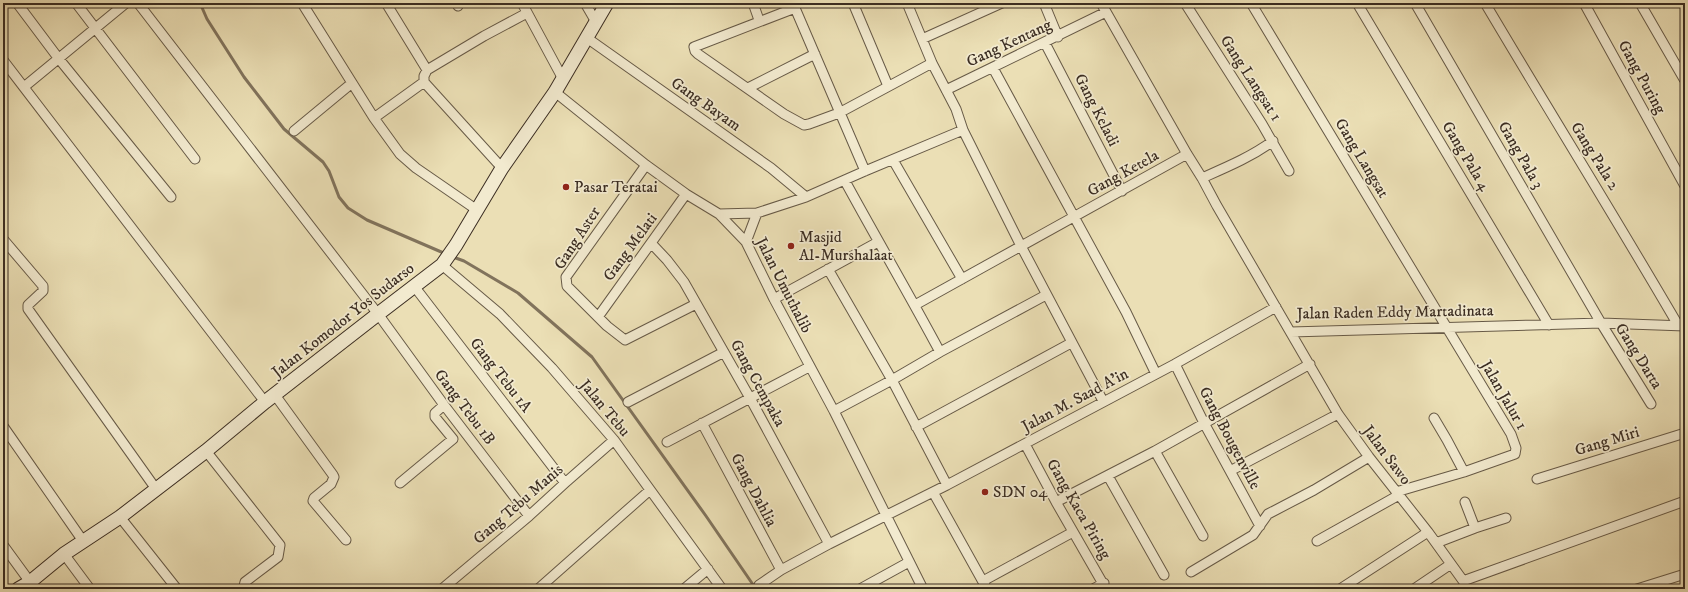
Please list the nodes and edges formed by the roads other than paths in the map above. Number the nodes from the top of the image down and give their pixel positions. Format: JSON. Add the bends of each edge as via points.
{"nodes":[{"id":1,"x":17,"y":3,"type":"edge"},
{"id":2,"x":76,"y":3,"type":"edge"},
{"id":3,"x":126,"y":3,"type":"edge"},
{"id":4,"x":138,"y":3,"type":"edge"},
{"id":5,"x":302,"y":3,"type":"edge"},
{"id":6,"x":386,"y":3,"type":"edge"},
{"id":7,"x":522,"y":3,"type":"edge"},
{"id":8,"x":585,"y":3,"type":"edge"},
{"id":9,"x":607,"y":3,"type":"edge"},
{"id":10,"x":753,"y":3,"type":"edge"},
{"id":11,"x":804,"y":3,"type":"edge"},
{"id":12,"x":853,"y":3,"type":"edge"},
{"id":13,"x":907,"y":3,"type":"edge"},
{"id":14,"x":1002,"y":3,"type":"edge"},
{"id":15,"x":1044,"y":3,"type":"edge"},
{"id":16,"x":1101,"y":3,"type":"edge"},
{"id":17,"x":1185,"y":3,"type":"edge"},
{"id":18,"x":1251,"y":3,"type":"edge"},
{"id":19,"x":1357,"y":3,"type":"edge"},
{"id":20,"x":1415,"y":3,"type":"edge"},
{"id":21,"x":1485,"y":3,"type":"edge"},
{"id":22,"x":1584,"y":3,"type":"edge"},
{"id":23,"x":1640,"y":3,"type":"edge"},
{"id":24,"x":795,"y":8,"type":"junction"},
{"id":25,"x":1106,"y":12,"type":"junction"},
{"id":26,"x":527,"y":13,"type":"junction"},
{"id":27,"x":759,"y":20,"type":"junction"},
{"id":28,"x":596,"y":22,"type":"junction"},
{"id":29,"x":95,"y":27,"type":"junction"},
{"id":30,"x":1058,"y":37,"type":"junction"},
{"id":31,"x":587,"y":38,"type":"junction"},
{"id":32,"x":922,"y":39,"type":"junction"},
{"id":33,"x":1045,"y":43,"type":"junction"},
{"id":34,"x":815,"y":54,"type":"junction"},
{"id":35,"x":60,"y":59,"type":"junction"},
{"id":36,"x":3,"y":60,"type":"edge"},
{"id":37,"x":932,"y":64,"type":"junction"},
{"id":38,"x":993,"y":68,"type":"junction"},
{"id":39,"x":427,"y":70,"type":"junction"},
{"id":40,"x":563,"y":78,"type":"junction"},
{"id":41,"x":1684,"y":79,"type":"edge"},
{"id":42,"x":424,"y":82,"type":"junction"},
{"id":43,"x":352,"y":83,"type":"junction"},
{"id":44,"x":888,"y":86,"type":"junction"},
{"id":45,"x":24,"y":87,"type":"junction"},
{"id":46,"x":748,"y":88,"type":"junction"},
{"id":47,"x":946,"y":90,"type":"junction"},
{"id":48,"x":556,"y":92,"type":"junction"},
{"id":49,"x":839,"y":113,"type":"junction"},
{"id":50,"x":374,"y":118,"type":"junction"},
{"id":51,"x":963,"y":130,"type":"junction"},
{"id":52,"x":294,"y":132,"type":"dead end"},
{"id":53,"x":1273,"y":141,"type":"junction"},
{"id":54,"x":1187,"y":154,"type":"junction"},
{"id":55,"x":195,"y":159,"type":"dead end"},
{"id":56,"x":893,"y":160,"type":"junction"},
{"id":57,"x":646,"y":165,"type":"junction"},
{"id":58,"x":502,"y":168,"type":"junction"},
{"id":59,"x":865,"y":171,"type":"junction"},
{"id":60,"x":1289,"y":171,"type":"dead end"},
{"id":61,"x":1202,"y":178,"type":"junction"},
{"id":62,"x":846,"y":180,"type":"junction"},
{"id":63,"x":1685,"y":186,"type":"edge"},
{"id":64,"x":1122,"y":191,"type":"junction"},
{"id":65,"x":686,"y":194,"type":"junction"},
{"id":66,"x":171,"y":197,"type":"dead end"},
{"id":67,"x":806,"y":197,"type":"junction"},
{"id":68,"x":476,"y":210,"type":"junction"},
{"id":69,"x":719,"y":214,"type":"junction"},
{"id":70,"x":757,"y":214,"type":"junction"},
{"id":71,"x":1074,"y":217,"type":"junction"},
{"id":72,"x":3,"y":239,"type":"edge"},
{"id":73,"x":746,"y":242,"type":"junction"},
{"id":74,"x":878,"y":242,"type":"junction"},
{"id":75,"x":651,"y":244,"type":"junction"},
{"id":76,"x":1021,"y":246,"type":"junction"},
{"id":77,"x":443,"y":264,"type":"junction"},
{"id":78,"x":828,"y":269,"type":"junction"},
{"id":79,"x":962,"y":279,"type":"junction"},
{"id":80,"x":414,"y":286,"type":"junction"},
{"id":81,"x":1046,"y":295,"type":"junction"},
{"id":82,"x":774,"y":299,"type":"junction"},
{"id":83,"x":696,"y":304,"type":"junction"},
{"id":84,"x":915,"y":305,"type":"junction"},
{"id":85,"x":1276,"y":307,"type":"junction"},
{"id":86,"x":378,"y":314,"type":"junction"},
{"id":87,"x":598,"y":317,"type":"junction"},
{"id":88,"x":1601,"y":323,"type":"junction"},
{"id":89,"x":1549,"y":325,"type":"junction"},
{"id":90,"x":1682,"y":325,"type":"edge"},
{"id":91,"x":1448,"y":328,"type":"junction"},
{"id":92,"x":1291,"y":332,"type":"junction"},
{"id":93,"x":1071,"y":343,"type":"junction"},
{"id":94,"x":724,"y":352,"type":"junction"},
{"id":95,"x":940,"y":352,"type":"junction"},
{"id":96,"x":1175,"y":364,"type":"junction"},
{"id":97,"x":1310,"y":364,"type":"junction"},
{"id":98,"x":809,"y":366,"type":"junction"},
{"id":99,"x":1156,"y":374,"type":"junction"},
{"id":100,"x":892,"y":380,"type":"junction"},
{"id":101,"x":750,"y":398,"type":"junction"},
{"id":102,"x":270,"y":399,"type":"junction"},
{"id":103,"x":1103,"y":401,"type":"junction"},
{"id":104,"x":628,"y":402,"type":"dead end"},
{"id":105,"x":1651,"y":404,"type":"dead end"},
{"id":106,"x":444,"y":405,"type":"junction"},
{"id":107,"x":834,"y":411,"type":"junction"},
{"id":108,"x":1338,"y":414,"type":"junction"},
{"id":109,"x":1434,"y":418,"type":"dead end"},
{"id":110,"x":702,"y":423,"type":"junction"},
{"id":111,"x":1204,"y":423,"type":"junction"},
{"id":112,"x":3,"y":426,"type":"edge"},
{"id":113,"x":916,"y":427,"type":"junction"},
{"id":114,"x":1685,"y":433,"type":"edge"},
{"id":115,"x":614,"y":440,"type":"junction"},
{"id":116,"x":667,"y":442,"type":"dead end"},
{"id":117,"x":1025,"y":444,"type":"junction"},
{"id":118,"x":206,"y":451,"type":"junction"},
{"id":119,"x":1155,"y":451,"type":"junction"},
{"id":120,"x":1369,"y":457,"type":"junction"},
{"id":121,"x":1230,"y":471,"type":"junction"},
{"id":122,"x":1464,"y":472,"type":"junction"},
{"id":123,"x":1108,"y":476,"type":"junction"},
{"id":124,"x":1537,"y":479,"type":"dead end"},
{"id":125,"x":400,"y":483,"type":"dead end"},
{"id":126,"x":565,"y":483,"type":"junction"},
{"id":127,"x":947,"y":485,"type":"junction"},
{"id":128,"x":156,"y":489,"type":"junction"},
{"id":129,"x":650,"y":490,"type":"junction"},
{"id":130,"x":933,"y":492,"type":"junction"},
{"id":131,"x":1398,"y":494,"type":"junction"},
{"id":132,"x":1685,"y":501,"type":"edge"},
{"id":133,"x":1056,"y":502,"type":"junction"},
{"id":134,"x":1465,"y":502,"type":"dead end"},
{"id":135,"x":886,"y":515,"type":"junction"},
{"id":136,"x":529,"y":516,"type":"junction"},
{"id":137,"x":120,"y":517,"type":"junction"},
{"id":138,"x":1506,"y":518,"type":"dead end"},
{"id":139,"x":1260,"y":526,"type":"junction"},
{"id":140,"x":1475,"y":528,"type":"junction"},
{"id":141,"x":1073,"y":532,"type":"junction"},
{"id":142,"x":1428,"y":532,"type":"junction"},
{"id":143,"x":1203,"y":536,"type":"dead end"},
{"id":144,"x":346,"y":540,"type":"dead end"},
{"id":145,"x":83,"y":542,"type":"junction"},
{"id":146,"x":1317,"y":542,"type":"dead end"},
{"id":147,"x":1436,"y":543,"type":"junction"},
{"id":148,"x":829,"y":544,"type":"junction"},
{"id":149,"x":3,"y":545,"type":"edge"},
{"id":150,"x":64,"y":554,"type":"junction"},
{"id":151,"x":909,"y":562,"type":"junction"},
{"id":152,"x":1451,"y":564,"type":"junction"},
{"id":153,"x":708,"y":569,"type":"junction"},
{"id":154,"x":781,"y":570,"type":"junction"},
{"id":155,"x":1191,"y":572,"type":"dead end"},
{"id":156,"x":1685,"y":574,"type":"edge"},
{"id":157,"x":1164,"y":576,"type":"dead end"},
{"id":158,"x":30,"y":582,"type":"junction"},
{"id":159,"x":760,"y":585,"type":"dead end"},
{"id":160,"x":985,"y":585,"type":"edge"},
{"id":161,"x":1466,"y":585,"type":"edge"},
{"id":162,"x":1105,"y":586,"type":"edge"},
{"id":163,"x":541,"y":588,"type":"edge"},
{"id":164,"x":18,"y":589,"type":"edge"},
{"id":165,"x":90,"y":589,"type":"edge"},
{"id":166,"x":177,"y":589,"type":"edge"},
{"id":167,"x":246,"y":589,"type":"edge"},
{"id":168,"x":442,"y":589,"type":"edge"},
{"id":169,"x":684,"y":589,"type":"edge"},
{"id":170,"x":722,"y":589,"type":"edge"},
{"id":171,"x":860,"y":589,"type":"edge"},
{"id":172,"x":923,"y":589,"type":"edge"},
{"id":173,"x":1093,"y":589,"type":"edge"},
{"id":174,"x":1340,"y":589,"type":"edge"},
{"id":175,"x":1414,"y":589,"type":"edge"},
{"id":176,"x":1637,"y":589,"type":"edge"}],
"edges":[{"from":1,"to":35,"type":"street"},
{"from":2,"to":29,"type":"street"},
{"from":3,"to":29,"type":"street"},
{"from":4,"to":86,"type":"street","name":"Gang Tebu 1B"},
{"from":5,"to":43,"type":"street"},
{"from":6,"to":39,"type":"street"},
{"from":7,"to":26,"type":"street"},
{"from":8,"to":28,"type":"street"},
{"from":9,"to":28,"type":"street","name":"Jalan Komodor Yos Sudarso"},
{"from":10,"to":27,"type":"street"},
{"from":11,"to":24,"type":"street"},
{"from":12,"to":44,"type":"street"},
{"from":13,"to":32,"type":"street"},
{"from":14,"to":32,"type":"street"},
{"from":15,"to":30,"type":"street"},
{"from":16,"to":25,"type":"street","name":"Jalan Raden Eddy Martadinata"},
{"from":17,"to":53,"type":"street","name":"Gang Langsat 1"},
{"from":18,"to":91,"type":"street","name":"Gang Langsat"},
{"from":19,"to":89,"type":"street","name":"Gang Pala 4"},
{"from":20,"to":88,"type":"street","name":"Gang Pala 3"},
{"from":21,"to":90,"type":"street","name":"Gang Pala 2","via":[[1545,105]]},
{"from":22,"to":63,"type":"street","name":"Gang Puring"},
{"from":23,"to":41,"type":"street"},
{"from":24,"to":27,"type":"street"},
{"from":24,"to":34,"type":"street"},
{"from":25,"to":30,"type":"street","name":"Gang Kentang"},
{"from":25,"to":54,"type":"street","name":"Jalan Raden Eddy Martadinata"},
{"from":26,"to":39,"type":"street"},
{"from":26,"to":40,"type":"street"},
{"from":27,"to":46,"type":"street","via":[[694,47],[698,54]]},
{"from":28,"to":31,"type":"street","name":"Jalan Komodor Yos Sudarso"},
{"from":29,"to":35,"type":"street"},
{"from":29,"to":55,"type":"street"},
{"from":30,"to":33,"type":"street","name":"Gang Kentang"},
{"from":31,"to":40,"type":"street","name":"Jalan Komodor Yos Sudarso"},
{"from":31,"to":67,"type":"street","name":"Gang Bayam","via":[[771,168]]},
{"from":32,"to":37,"type":"street"},
{"from":33,"to":38,"type":"street","name":"Gang Kentang"},
{"from":33,"to":64,"type":"street","name":"Gang Keladi"},
{"from":34,"to":46,"type":"street"},
{"from":34,"to":49,"type":"street"},
{"from":35,"to":45,"type":"street"},
{"from":35,"to":66,"type":"street"},
{"from":36,"to":45,"type":"street"},
{"from":37,"to":44,"type":"street"},
{"from":37,"to":47,"type":"street"},
{"from":38,"to":47,"type":"street","name":"Gang Kentang"},
{"from":38,"to":71,"type":"street"},
{"from":39,"to":42,"type":"street"},
{"from":40,"to":48,"type":"street","name":"Jalan Komodor Yos Sudarso"},
{"from":42,"to":50,"type":"street"},
{"from":42,"to":58,"type":"street"},
{"from":43,"to":50,"type":"street"},
{"from":43,"to":52,"type":"street"},
{"from":44,"to":49,"type":"street"},
{"from":45,"to":102,"type":"street"},
{"from":46,"to":49,"type":"street","via":[[804,125]]},
{"from":47,"to":51,"type":"street"},
{"from":48,"to":57,"type":"street","name":"Jalan Umuthalib"},
{"from":48,"to":58,"type":"street","name":"Jalan Komodor Yos Sudarso"},
{"from":49,"to":59,"type":"street"},
{"from":50,"to":68,"type":"street","via":[[400,154]]},
{"from":51,"to":56,"type":"street"},
{"from":51,"to":76,"type":"street"},
{"from":53,"to":60,"type":"street","name":"Gang Langsat 1"},
{"from":53,"to":61,"type":"street","via":[[1237,163]]},
{"from":54,"to":61,"type":"street","name":"Jalan Raden Eddy Martadinata"},
{"from":54,"to":64,"type":"street","name":"Gang Ketela"},
{"from":56,"to":59,"type":"street"},
{"from":56,"to":79,"type":"street"},
{"from":57,"to":65,"type":"street","name":"Jalan Umuthalib"},
{"from":57,"to":87,"type":"street","name":"Gang Aster","via":[[566,276],[567,286]]},
{"from":58,"to":68,"type":"street","name":"Jalan Komodor Yos Sudarso"},
{"from":59,"to":62,"type":"street"},
{"from":61,"to":85,"type":"street","name":"Jalan Raden Eddy Martadinata"},
{"from":62,"to":67,"type":"street"},
{"from":62,"to":74,"type":"street"},
{"from":64,"to":71,"type":"street","name":"Gang Ketela"},
{"from":65,"to":69,"type":"street","name":"Jalan Umuthalib"},
{"from":65,"to":75,"type":"street","name":"Gang Melati"},
{"from":67,"to":70,"type":"street"},
{"from":68,"to":77,"type":"street","name":"Jalan Komodor Yos Sudarso"},
{"from":69,"to":70,"type":"street"},
{"from":69,"to":73,"type":"street","name":"Jalan Umuthalib"},
{"from":70,"to":73,"type":"street"},
{"from":71,"to":76,"type":"street","name":"Gang Ketela"},
{"from":71,"to":99,"type":"street","via":[[1126,312]]},
{"from":72,"to":128,"type":"street","via":[[43,286],[43,291],[28,305],[28,309]]},
{"from":73,"to":82,"type":"street","name":"Jalan Umuthalib"},
{"from":74,"to":78,"type":"street"},
{"from":74,"to":84,"type":"street"},
{"from":75,"to":83,"type":"street","name":"Gang Cempaka","via":[[678,273]]},
{"from":75,"to":87,"type":"street","name":"Gang Melati"},
{"from":76,"to":79,"type":"street","name":"Gang Ketela"},
{"from":76,"to":81,"type":"street"},
{"from":77,"to":80,"type":"street","name":"Jalan Komodor Yos Sudarso"},
{"from":77,"to":115,"type":"street","name":"Jalan Tebu","via":[[500,314],[552,368]]},
{"from":78,"to":82,"type":"street"},
{"from":78,"to":100,"type":"street"},
{"from":79,"to":84,"type":"street","name":"Gang Ketela"},
{"from":80,"to":86,"type":"street","name":"Jalan Komodor Yos Sudarso"},
{"from":80,"to":126,"type":"street","name":"Gang Tebu 1A"},
{"from":81,"to":93,"type":"street"},
{"from":81,"to":95,"type":"street"},
{"from":82,"to":98,"type":"street","name":"Jalan Umuthalib"},
{"from":83,"to":87,"type":"street","name":"Gang Aster","via":[[627,340]]},
{"from":83,"to":94,"type":"street","name":"Gang Cempaka"},
{"from":84,"to":95,"type":"street"},
{"from":85,"to":92,"type":"street","name":"Jalan Raden Eddy Martadinata"},
{"from":85,"to":96,"type":"street","name":"Jalan M. Saad A'in"},
{"from":86,"to":102,"type":"street","name":"Jalan Komodor Yos Sudarso"},
{"from":86,"to":106,"type":"street","name":"Gang Tebu 1B"},
{"from":88,"to":89,"type":"street","name":"Jalan Raden Eddy Martadinata"},
{"from":88,"to":90,"type":"street","name":"Jalan Raden Eddy Martadinata"},
{"from":88,"to":105,"type":"street","name":"Gang Darta"},
{"from":89,"to":91,"type":"street","name":"Jalan Raden Eddy Martadinata"},
{"from":91,"to":92,"type":"street","name":"Jalan Raden Eddy Martadinata"},
{"from":91,"to":122,"type":"street","name":"Jalan Jalur 1","via":[[1511,434],[1516,448],[1515,454]]},
{"from":92,"to":97,"type":"street","name":"Jalan Sawo"},
{"from":93,"to":103,"type":"street"},
{"from":93,"to":113,"type":"street"},
{"from":94,"to":101,"type":"street","name":"Gang Cempaka"},
{"from":94,"to":104,"type":"street"},
{"from":95,"to":100,"type":"street"},
{"from":96,"to":99,"type":"street","name":"Jalan M. Saad A'in"},
{"from":96,"to":111,"type":"street","name":"Gang Bougenville"},
{"from":97,"to":108,"type":"street","name":"Jalan Sawo"},
{"from":97,"to":111,"type":"street"},
{"from":98,"to":101,"type":"street"},
{"from":98,"to":107,"type":"street","name":"Jalan Umuthalib"},
{"from":99,"to":103,"type":"street","name":"Jalan M. Saad A'in"},
{"from":100,"to":107,"type":"street"},
{"from":100,"to":113,"type":"street"},
{"from":101,"to":110,"type":"street"},
{"from":101,"to":148,"type":"street","name":"Gang Cempaka"},
{"from":102,"to":118,"type":"street","name":"Jalan Komodor Yos Sudarso"},
{"from":102,"to":144,"type":"street","via":[[333,474],[331,484],[313,501]]},
{"from":103,"to":117,"type":"street","name":"Jalan M. Saad A'in"},
{"from":106,"to":125,"type":"street","via":[[435,413],[435,417],[453,439]]},
{"from":106,"to":136,"type":"street","name":"Gang Tebu 1B"},
{"from":107,"to":135,"type":"street","name":"Jalan Umuthalib"},
{"from":108,"to":120,"type":"street","name":"Jalan Sawo"},
{"from":108,"to":121,"type":"street"},
{"from":109,"to":122,"type":"street"},
{"from":110,"to":116,"type":"street"},
{"from":110,"to":154,"type":"street","name":"Gang Dahlia"},
{"from":111,"to":119,"type":"street"},
{"from":111,"to":121,"type":"street","name":"Gang Bougenville"},
{"from":112,"to":145,"type":"street"},
{"from":113,"to":127,"type":"street"},
{"from":114,"to":124,"type":"street","name":"Gang Miri"},
{"from":115,"to":126,"type":"street","name":"Gang Tebu Manis"},
{"from":115,"to":129,"type":"street","name":"Jalan Tebu"},
{"from":117,"to":127,"type":"street","name":"Jalan M. Saad A'in"},
{"from":117,"to":133,"type":"street","name":"Gang Kaca Piring"},
{"from":118,"to":128,"type":"street","name":"Jalan Komodor Yos Sudarso"},
{"from":118,"to":167,"type":"street","via":[[280,545],[278,557],[245,582]]},
{"from":119,"to":123,"type":"street"},
{"from":119,"to":143,"type":"street"},
{"from":120,"to":131,"type":"street","name":"Jalan Sawo"},
{"from":120,"to":139,"type":"street","via":[[1268,514]]},
{"from":121,"to":139,"type":"street","name":"Gang Bougenville"},
{"from":122,"to":131,"type":"street","name":"Jalan Jalur 1"},
{"from":123,"to":133,"type":"street"},
{"from":123,"to":157,"type":"street"},
{"from":126,"to":136,"type":"street","name":"Gang Tebu Manis"},
{"from":127,"to":130,"type":"street","name":"Jalan M. Saad A'in"},
{"from":128,"to":137,"type":"street","name":"Jalan Komodor Yos Sudarso"},
{"from":129,"to":153,"type":"street","name":"Jalan Tebu"},
{"from":129,"to":163,"type":"street"},
{"from":130,"to":135,"type":"street","name":"Jalan M. Saad A'in"},
{"from":130,"to":160,"type":"street"},
{"from":131,"to":142,"type":"street","name":"Jalan Sawo"},
{"from":131,"to":146,"type":"street","name":"Jalan Jalur 1"},
{"from":132,"to":161,"type":"street"},
{"from":133,"to":141,"type":"street","name":"Gang Kaca Piring"},
{"from":134,"to":140,"type":"street"},
{"from":135,"to":148,"type":"street","name":"Jalan M. Saad A'in"},
{"from":135,"to":151,"type":"street","name":"Jalan Umuthalib"},
{"from":136,"to":168,"type":"street","name":"Gang Tebu Manis"},
{"from":137,"to":145,"type":"street","name":"Jalan Komodor Yos Sudarso"},
{"from":137,"to":166,"type":"street"},
{"from":138,"to":140,"type":"street"},
{"from":139,"to":155,"type":"street","via":[[1248,539]]},
{"from":140,"to":147,"type":"street"},
{"from":141,"to":160,"type":"street"},
{"from":141,"to":162,"type":"street","name":"Gang Kaca Piring"},
{"from":142,"to":147,"type":"street","name":"Jalan Sawo"},
{"from":142,"to":174,"type":"street"},
{"from":145,"to":150,"type":"street","name":"Jalan Komodor Yos Sudarso"},
{"from":147,"to":152,"type":"street","name":"Jalan Sawo"},
{"from":148,"to":154,"type":"street","name":"Jalan M. Saad A'in"},
{"from":149,"to":158,"type":"street"},
{"from":150,"to":158,"type":"street","name":"Jalan Komodor Yos Sudarso"},
{"from":150,"to":165,"type":"street"},
{"from":151,"to":171,"type":"street"},
{"from":151,"to":172,"type":"street","name":"Jalan Umuthalib"},
{"from":152,"to":161,"type":"street","name":"Jalan Sawo"},
{"from":152,"to":175,"type":"street"},
{"from":153,"to":169,"type":"street"},
{"from":153,"to":170,"type":"street","name":"Jalan Tebu"},
{"from":154,"to":159,"type":"street","name":"Jalan M. Saad A'in"},
{"from":156,"to":176,"type":"street"},
{"from":158,"to":164,"type":"street","name":"Jalan Komodor Yos Sudarso"},
{"from":162,"to":173,"type":"street"}]}
